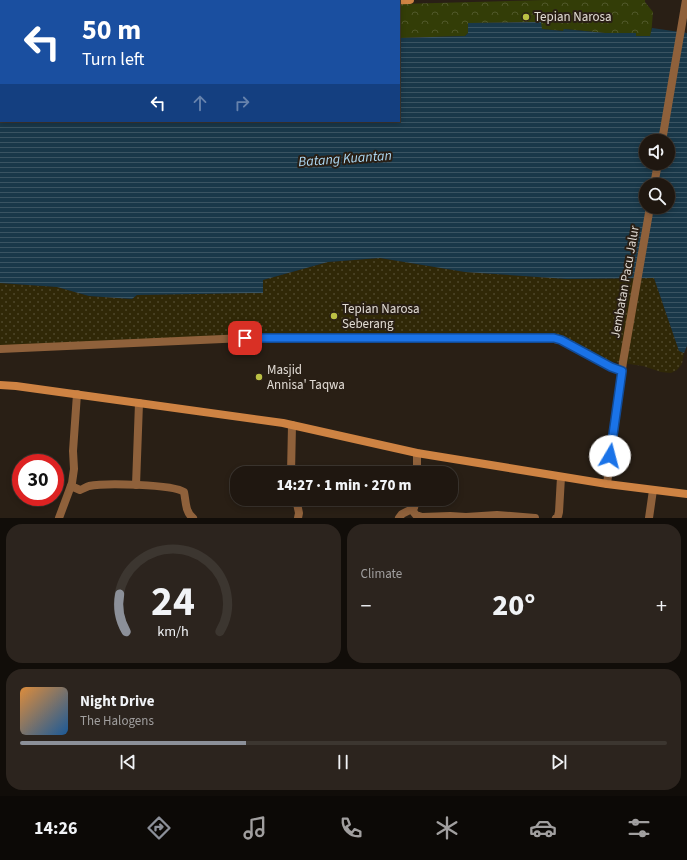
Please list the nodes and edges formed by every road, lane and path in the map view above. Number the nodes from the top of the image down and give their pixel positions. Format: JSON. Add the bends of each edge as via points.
{"nodes":[{"id":1,"x":400,"y":0,"type":"edge"},
{"id":2,"x":410,"y":0,"type":"edge"},
{"id":3,"x":686,"y":1,"type":"edge"},
{"id":4,"x":663,"y":134,"type":"edge"},
{"id":5,"x":649,"y":214,"type":"edge"},
{"id":6,"x":0,"y":349,"type":"edge"},
{"id":7,"x":622,"y":371,"type":"junction"},
{"id":8,"x":0,"y":385,"type":"edge"},
{"id":9,"x":77,"y":394,"type":"junction"},
{"id":10,"x":139,"y":403,"type":"junction"},
{"id":11,"x":292,"y":425,"type":"junction"},
{"id":12,"x":417,"y":453,"type":"junction"},
{"id":13,"x":291,"y":466,"type":"edge"},
{"id":14,"x":417,"y":466,"type":"edge"},
{"id":15,"x":561,"y":477,"type":"junction"},
{"id":16,"x":606,"y":484,"type":"junction"},
{"id":17,"x":136,"y":485,"type":"junction"},
{"id":18,"x":71,"y":486,"type":"junction"},
{"id":19,"x":652,"y":490,"type":"junction"},
{"id":20,"x":687,"y":494,"type":"edge"},
{"id":21,"x":298,"y":506,"type":"edge"},
{"id":22,"x":414,"y":506,"type":"edge"},
{"id":23,"x":412,"y":510,"type":"junction"},
{"id":24,"x":59,"y":518,"type":"edge"},
{"id":25,"x":193,"y":518,"type":"edge"},
{"id":26,"x":298,"y":518,"type":"edge"},
{"id":27,"x":399,"y":518,"type":"edge"},
{"id":28,"x":535,"y":518,"type":"edge"},
{"id":29,"x":556,"y":518,"type":"edge"},
{"id":30,"x":648,"y":518,"type":"edge"}],
"edges":[{"from":1,"to":2,"type":"street"},
{"from":3,"to":4,"type":"street"},
{"from":5,"to":7,"type":"street","name":"Jembatan Pacu Jalur"},
{"from":6,"to":7,"type":"street","via":[[245,338],[554,338]]},
{"from":7,"to":16,"type":"street","name":"Jembatan Pacu Jalur"},
{"from":8,"to":9,"type":"street"},
{"from":9,"to":10,"type":"street"},
{"from":9,"to":18,"type":"street"},
{"from":10,"to":11,"type":"street"},
{"from":10,"to":17,"type":"street"},
{"from":11,"to":12,"type":"street"},
{"from":11,"to":13,"type":"street"},
{"from":12,"to":14,"type":"street"},
{"from":12,"to":15,"type":"street"},
{"from":15,"to":16,"type":"street"},
{"from":15,"to":29,"type":"street","via":[[559,512]]},
{"from":16,"to":19,"type":"street"},
{"from":17,"to":18,"type":"street","via":[[89,486],[80,490]]},
{"from":17,"to":25,"type":"street","via":[[178,488],[184,492],[189,514]]},
{"from":18,"to":24,"type":"street"},
{"from":19,"to":20,"type":"street"},
{"from":19,"to":30,"type":"street"},
{"from":21,"to":26,"type":"street"},
{"from":22,"to":23,"type":"street"},
{"from":23,"to":27,"type":"street"},
{"from":23,"to":28,"type":"street","via":[[422,517],[497,515]]}]}
